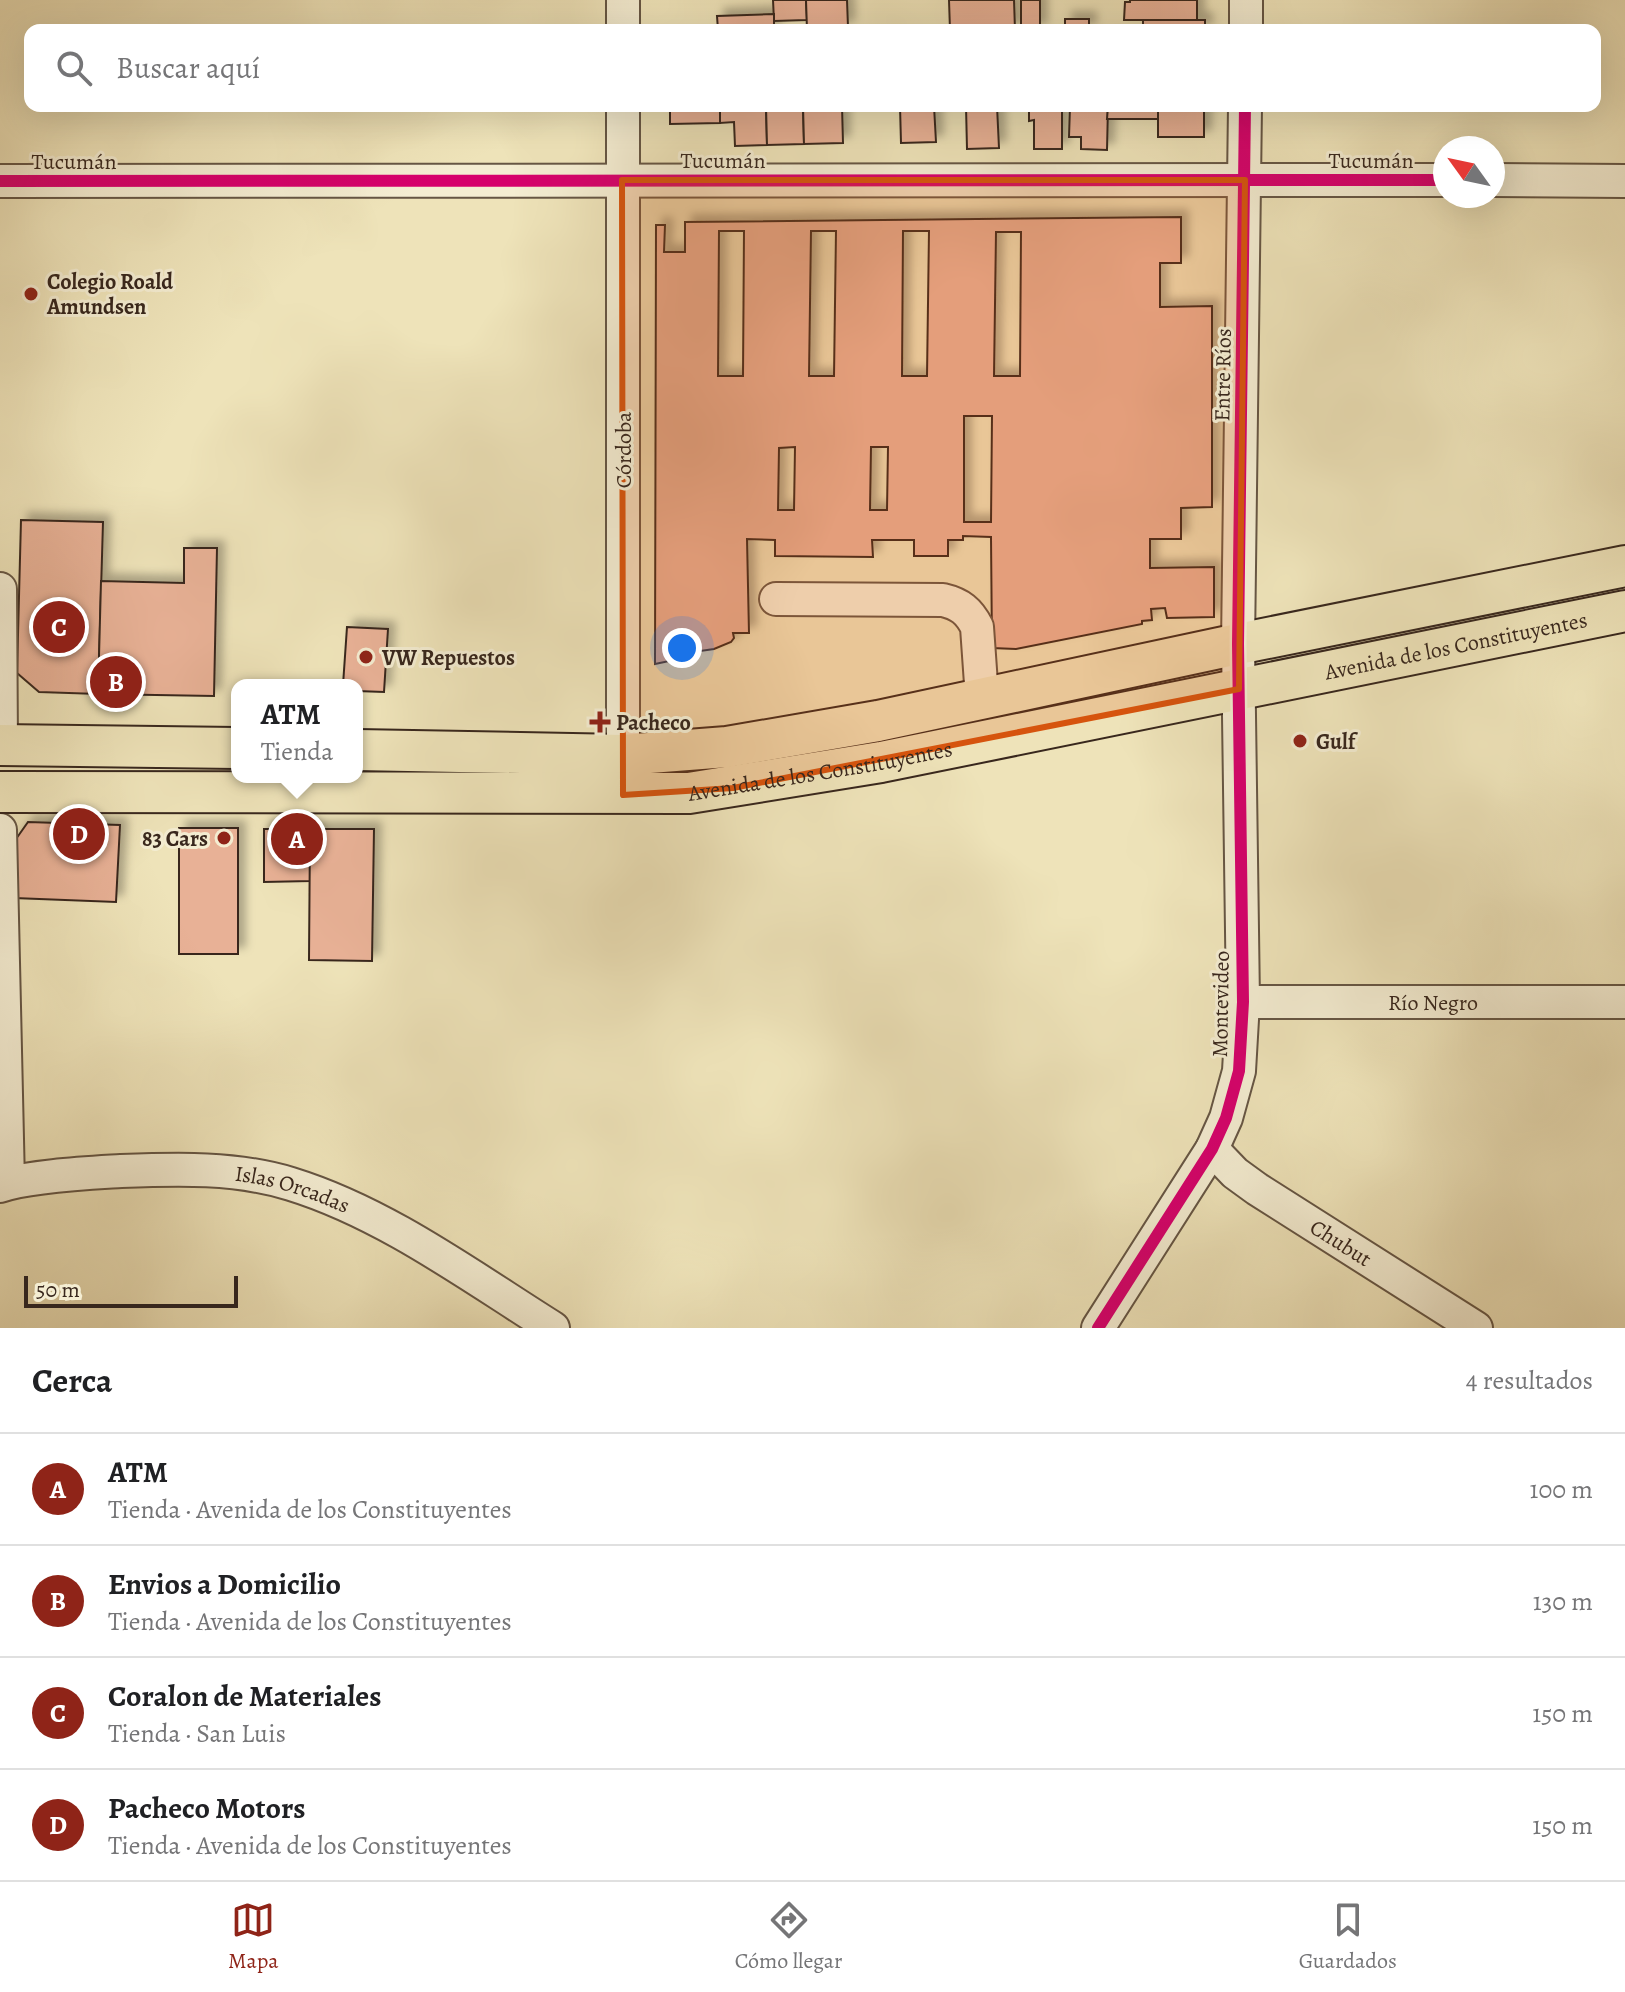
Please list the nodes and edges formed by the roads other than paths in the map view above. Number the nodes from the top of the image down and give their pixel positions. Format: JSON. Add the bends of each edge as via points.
{"nodes":[{"id":1,"x":623,"y":0,"type":"edge"},
{"id":2,"x":1246,"y":0,"type":"edge"},
{"id":3,"x":623,"y":24,"type":"edge"},
{"id":4,"x":1246,"y":24,"type":"edge"},
{"id":5,"x":623,"y":112,"type":"edge"},
{"id":6,"x":1245,"y":112,"type":"edge"},
{"id":7,"x":622,"y":180,"type":"junction"},
{"id":8,"x":1245,"y":180,"type":"junction"},
{"id":9,"x":1433,"y":180,"type":"edge"},
{"id":10,"x":1505,"y":180,"type":"edge"},
{"id":11,"x":0,"y":181,"type":"edge"},
{"id":12,"x":1625,"y":181,"type":"edge"},
{"id":13,"x":1625,"y":566,"type":"edge"},
{"id":14,"x":0,"y":589,"type":"edge"},
{"id":15,"x":775,"y":608,"type":"dead end"},
{"id":16,"x":1625,"y":611,"type":"edge"},
{"id":17,"x":1238,"y":644,"type":"junction"},
{"id":18,"x":1239,"y":689,"type":"junction"},
{"id":19,"x":982,"y":698,"type":"junction"},
{"id":20,"x":1,"y":745,"type":"edge"},
{"id":21,"x":231,"y":748,"type":"edge"},
{"id":22,"x":363,"y":750,"type":"edge"},
{"id":23,"x":623,"y":755,"type":"junction"},
{"id":24,"x":0,"y":792,"type":"edge"},
{"id":25,"x":623,"y":795,"type":"junction"},
{"id":26,"x":0,"y":830,"type":"edge"},
{"id":27,"x":1243,"y":1002,"type":"junction"},
{"id":28,"x":1625,"y":1002,"type":"edge"},
{"id":29,"x":1212,"y":1149,"type":"junction"},
{"id":30,"x":4,"y":1184,"type":"edge"},
{"id":31,"x":553,"y":1328,"type":"edge"},
{"id":32,"x":1098,"y":1328,"type":"edge"},
{"id":33,"x":1476,"y":1328,"type":"edge"}],
"edges":[{"from":1,"to":3,"type":"street"},
{"from":2,"to":4,"type":"street"},
{"from":5,"to":7,"type":"street","name":"Córdoba"},
{"from":6,"to":8,"type":"street","name":"Entre Ríos"},
{"from":7,"to":8,"type":"street","name":"Tucumán"},
{"from":7,"to":11,"type":"street","name":"Tucumán"},
{"from":7,"to":23,"type":"street","name":"Córdoba"},
{"from":8,"to":9,"type":"street","name":"Tucumán"},
{"from":8,"to":17,"type":"street","name":"Entre Ríos"},
{"from":10,"to":12,"type":"street"},
{"from":13,"to":17,"type":"main road","name":"Avenida de los Constituyentes"},
{"from":14,"to":20,"type":"street"},
{"from":15,"to":19,"type":"street","via":[[972,616]]},
{"from":16,"to":18,"type":"main road","name":"Avenida de los Constituyentes"},
{"from":17,"to":18,"type":"street","name":"Montevideo"},
{"from":17,"to":19,"type":"main road","name":"Avenida de los Constituyentes"},
{"from":18,"to":25,"type":"main road","name":"Avenida de los Constituyentes","via":[[733,788]]},
{"from":18,"to":27,"type":"street","name":"Montevideo"},
{"from":19,"to":23,"type":"main road","name":"Avenida de los Constituyentes","via":[[727,747]]},
{"from":20,"to":21,"type":"main road"},
{"from":22,"to":23,"type":"main road","name":"Avenida de los Constituyentes"},
{"from":23,"to":25,"type":"street","name":"Córdoba"},
{"from":24,"to":25,"type":"main road","name":"Avenida de los Constituyentes"},
{"from":26,"to":30,"type":"street"},
{"from":27,"to":28,"type":"street","name":"Río Negro"},
{"from":27,"to":29,"type":"street","name":"Montevideo","via":[[1239,1071]]},
{"from":29,"to":32,"type":"street","name":"Montevideo"},
{"from":29,"to":33,"type":"street","name":"Chubut","via":[[1257,1189]]},
{"from":30,"to":31,"type":"street","name":"Islas Orcadas","via":[[180,1169],[232,1172],[290,1184],[364,1213]]}]}
